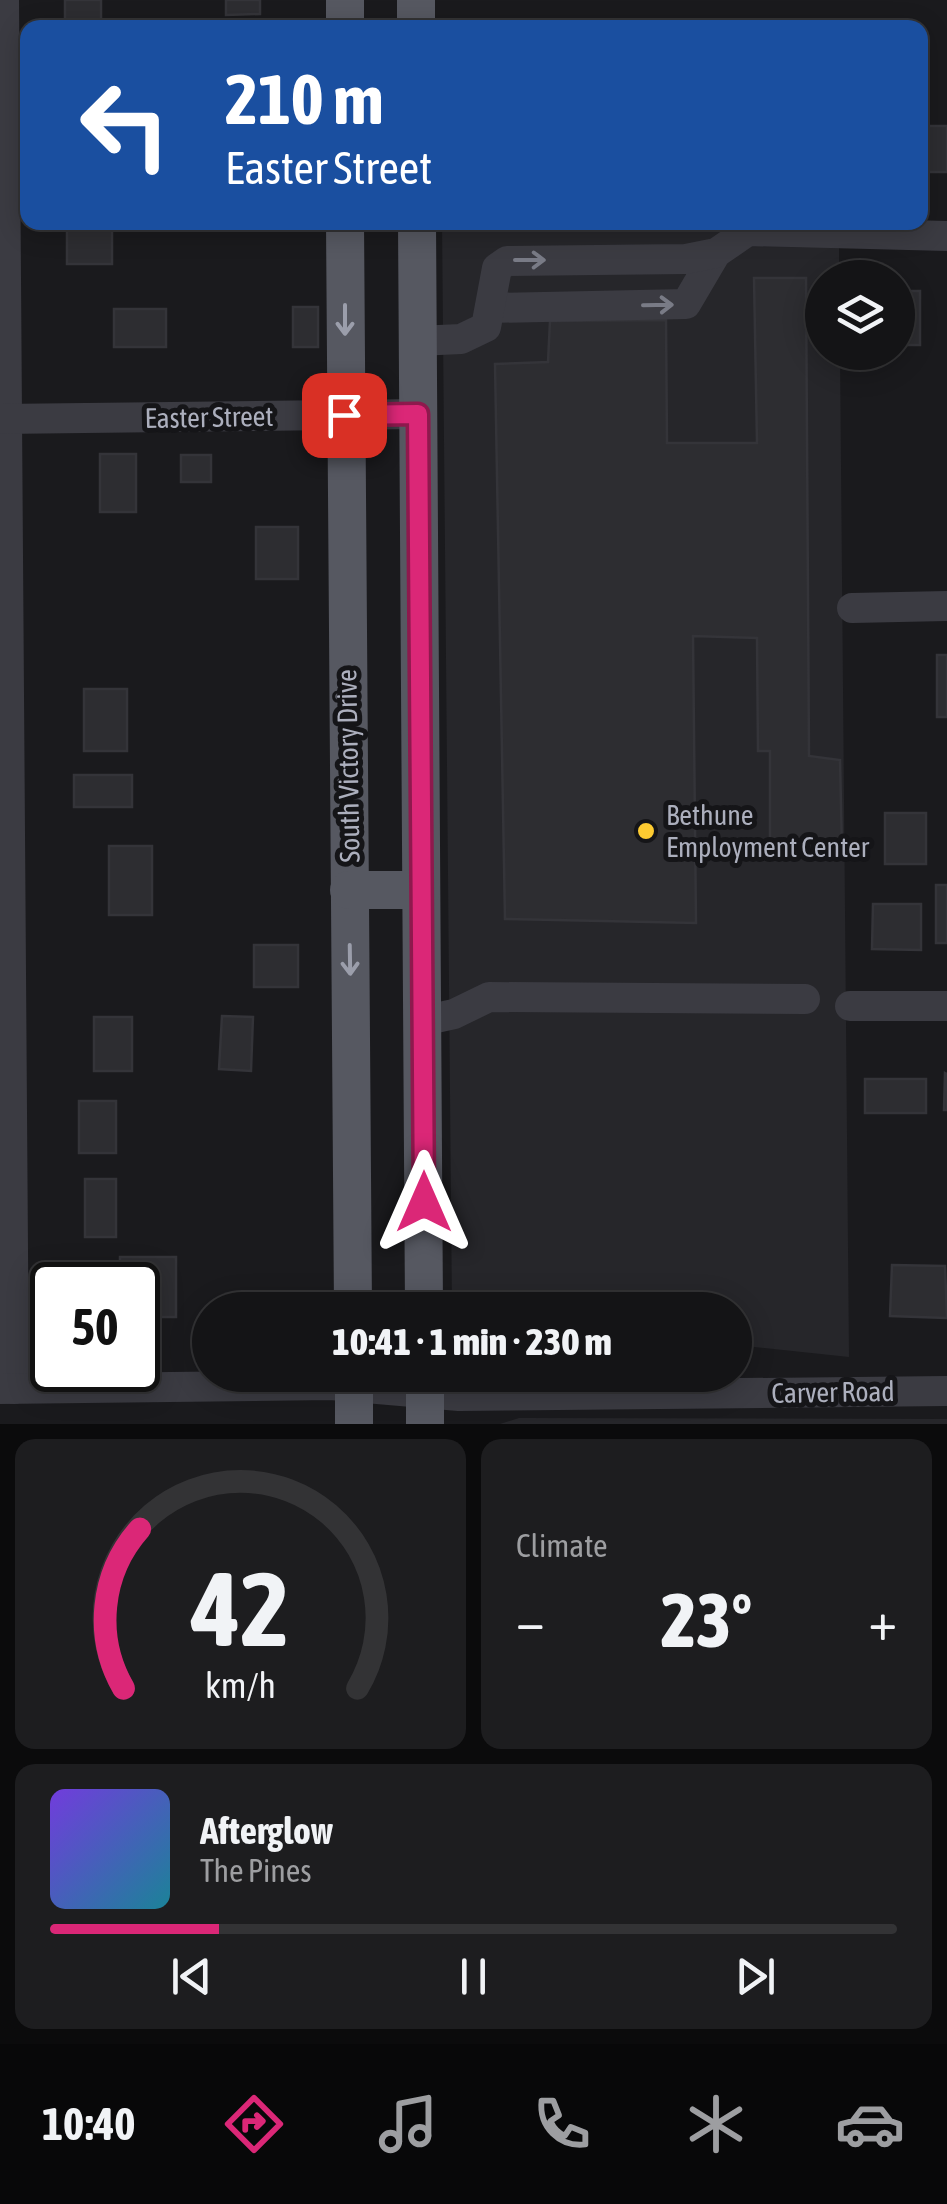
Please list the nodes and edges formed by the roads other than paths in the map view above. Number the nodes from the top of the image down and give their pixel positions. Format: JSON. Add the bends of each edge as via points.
{"nodes":[{"id":1,"x":4,"y":0,"type":"edge"},
{"id":2,"x":345,"y":230,"type":"edge"},
{"id":3,"x":417,"y":230,"type":"edge"},
{"id":4,"x":947,"y":236,"type":"edge"},
{"id":5,"x":716,"y":254,"type":"junction"},
{"id":6,"x":490,"y":308,"type":"junction"},
{"id":7,"x":418,"y":341,"type":"junction"},
{"id":8,"x":418,"y":414,"type":"junction"},
{"id":9,"x":344,"y":415,"type":"junction"},
{"id":10,"x":2,"y":419,"type":"edge"},
{"id":11,"x":947,"y":606,"type":"edge"},
{"id":12,"x":852,"y":608,"type":"dead end"},
{"id":13,"x":349,"y":890,"type":"junction"},
{"id":14,"x":421,"y":890,"type":"junction"},
{"id":15,"x":805,"y":999,"type":"dead end"},
{"id":16,"x":850,"y":1006,"type":"dead end"},
{"id":17,"x":947,"y":1006,"type":"edge"},
{"id":18,"x":422,"y":1021,"type":"junction"},
{"id":19,"x":353,"y":1292,"type":"edge"},
{"id":20,"x":424,"y":1292,"type":"edge"},
{"id":21,"x":7,"y":1390,"type":"edge"},
{"id":22,"x":947,"y":1391,"type":"edge"},
{"id":23,"x":354,"y":1395,"type":"edge"},
{"id":24,"x":425,"y":1397,"type":"edge"}],
"edges":[{"from":1,"to":10,"type":"street"},
{"from":2,"to":9,"type":"main road","name":"South Victory Drive","one_way":true},
{"from":3,"to":7,"type":"main road"},
{"from":4,"to":5,"type":"street","via":[[748,231]]},
{"from":6,"to":5,"type":"street","one_way":true,"via":[[686,304]]},
{"from":6,"to":5,"type":"street","one_way":true,"via":[[497,268],[507,261]]},
{"from":6,"to":7,"type":"street","via":[[486,327],[462,339]]},
{"from":7,"to":8,"type":"main road"},
{"from":8,"to":9,"type":"street","name":"Easter Street"},
{"from":8,"to":14,"type":"main road"},
{"from":9,"to":10,"type":"street","name":"Easter Street"},
{"from":9,"to":13,"type":"main road","name":"South Victory Drive"},
{"from":10,"to":21,"type":"street"},
{"from":11,"to":12,"type":"street"},
{"from":13,"to":14,"type":"main road"},
{"from":13,"to":19,"type":"main road","name":"South Victory Drive","one_way":true},
{"from":14,"to":18,"type":"main road"},
{"from":15,"to":18,"type":"street","via":[[489,997]]},
{"from":16,"to":17,"type":"street"},
{"from":18,"to":20,"type":"main road"},
{"from":21,"to":23,"type":"street","name":"Carver Road"},
{"from":22,"to":24,"type":"street","name":"Carver Road"},
{"from":23,"to":24,"type":"street","name":"Carver Road"}]}
